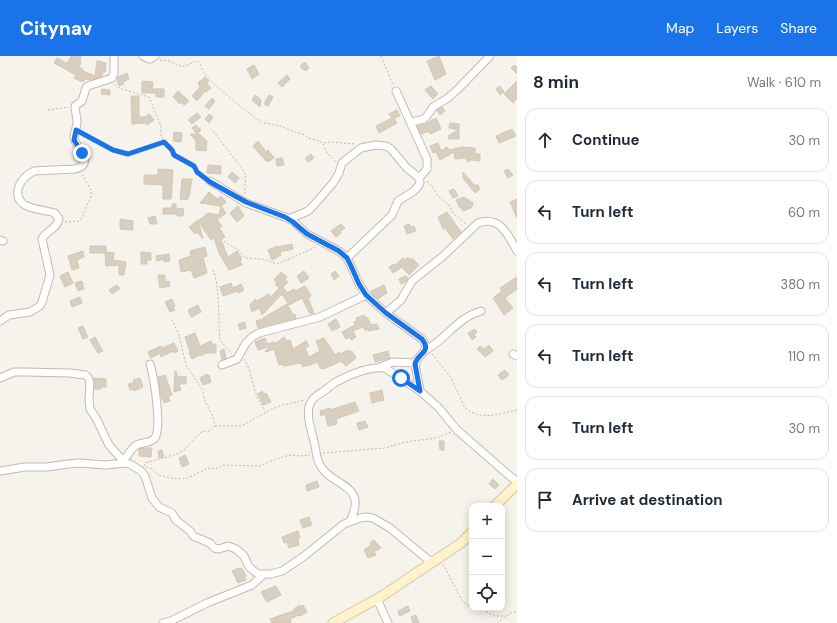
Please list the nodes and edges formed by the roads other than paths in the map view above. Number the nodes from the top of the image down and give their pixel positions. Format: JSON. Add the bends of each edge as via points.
{"nodes":[{"id":1,"x":143,"y":56,"type":"edge"},
{"id":2,"x":490,"y":56,"type":"edge"},
{"id":3,"x":115,"y":57,"type":"edge"},
{"id":4,"x":154,"y":57,"type":"edge"},
{"id":5,"x":396,"y":91,"type":"road end"},
{"id":6,"x":412,"y":122,"type":"junction"},
{"id":7,"x":420,"y":177,"type":"junction"},
{"id":8,"x":210,"y":182,"type":"road end"},
{"id":9,"x":289,"y":219,"type":"junction"},
{"id":10,"x":517,"y":251,"type":"edge"},
{"id":11,"x":347,"y":258,"type":"junction"},
{"id":12,"x":366,"y":295,"type":"junction"},
{"id":13,"x":481,"y":311,"type":"dead end"},
{"id":14,"x":386,"y":313,"type":"junction"},
{"id":15,"x":0,"y":321,"type":"edge"},
{"id":16,"x":427,"y":349,"type":"junction"},
{"id":17,"x":416,"y":363,"type":"junction"},
{"id":18,"x":150,"y":364,"type":"dead end"},
{"id":19,"x":222,"y":366,"type":"dead end"},
{"id":20,"x":380,"y":367,"type":"junction"},
{"id":21,"x":0,"y":378,"type":"edge"},
{"id":22,"x":420,"y":391,"type":"junction"},
{"id":23,"x":124,"y":462,"type":"junction"},
{"id":24,"x":0,"y":471,"type":"edge"},
{"id":25,"x":517,"y":481,"type":"edge"},
{"id":26,"x":517,"y":484,"type":"edge"},
{"id":27,"x":498,"y":503,"type":"edge"},
{"id":28,"x":350,"y":522,"type":"junction"},
{"id":29,"x":469,"y":535,"type":"edge"},
{"id":30,"x":435,"y":561,"type":"junction"},
{"id":31,"x":263,"y":575,"type":"junction"},
{"id":32,"x":378,"y":598,"type":"junction"},
{"id":33,"x":171,"y":622,"type":"edge"},
{"id":34,"x":164,"y":623,"type":"edge"},
{"id":35,"x":333,"y":623,"type":"edge"},
{"id":36,"x":388,"y":623,"type":"edge"}],
"edges":[{"from":1,"to":4,"type":"street"},
{"from":2,"to":6,"type":"street","via":[[448,98],[433,107],[424,119]]},
{"from":3,"to":15,"type":"street","via":[[114,73],[111,78],[88,86],[82,101],[75,106],[77,122],[74,140],[84,155],[84,164],[79,168],[34,171],[20,184],[18,195],[22,203],[28,207],[55,213],[59,219],[42,240],[50,275],[40,306],[30,312],[9,315]]},
{"from":5,"to":6,"type":"street"},
{"from":6,"to":7,"type":"street","via":[[427,159],[427,169]]},
{"from":7,"to":9,"type":"street","via":[[391,149],[381,145],[361,148],[342,164],[333,183],[308,211]]},
{"from":7,"to":11,"type":"street","via":[[419,185],[414,191],[398,201],[392,215]]},
{"from":8,"to":9,"type":"street","via":[[246,202]]},
{"from":9,"to":11,"type":"street","via":[[307,234]]},
{"from":10,"to":14,"type":"street","via":[[499,224],[483,221],[478,223],[412,281],[401,300]]},
{"from":11,"to":12,"type":"street"},
{"from":12,"to":14,"type":"street"},
{"from":12,"to":19,"type":"street","via":[[320,317],[259,333],[246,343],[238,357]]},
{"from":13,"to":16,"type":"street","via":[[461,320]]},
{"from":14,"to":16,"type":"street","via":[[422,339]]},
{"from":16,"to":17,"type":"street"},
{"from":17,"to":20,"type":"street","via":[[393,362]]},
{"from":17,"to":22,"type":"street"},
{"from":18,"to":23,"type":"street","via":[[157,407],[156,436],[134,447]]},
{"from":20,"to":22,"type":"street","via":[[391,370]]},
{"from":20,"to":28,"type":"street","via":[[362,371],[334,383],[313,398],[309,404],[310,423],[319,464],[350,490],[354,497],[355,512]]},
{"from":21,"to":23,"type":"street","via":[[14,372],[70,373],[88,377],[90,409],[109,445]]},
{"from":22,"to":25,"type":"street","via":[[439,408],[457,430]]},
{"from":23,"to":24,"type":"street","via":[[106,465],[79,463]]},
{"from":23,"to":31,"type":"street","via":[[143,473],[155,504],[172,512],[176,520],[193,536],[217,549],[233,546],[244,556],[254,572]]},
{"from":26,"to":27,"type":"street"},
{"from":28,"to":30,"type":"street","via":[[360,518],[373,518]]},
{"from":28,"to":31,"type":"street","via":[[291,566],[282,571]]},
{"from":29,"to":30,"type":"street"},
{"from":30,"to":32,"type":"street"},
{"from":31,"to":33,"type":"street","via":[[252,585],[207,603]]},
{"from":32,"to":35,"type":"street"},
{"from":32,"to":36,"type":"street"},
{"from":33,"to":34,"type":"street"}]}
